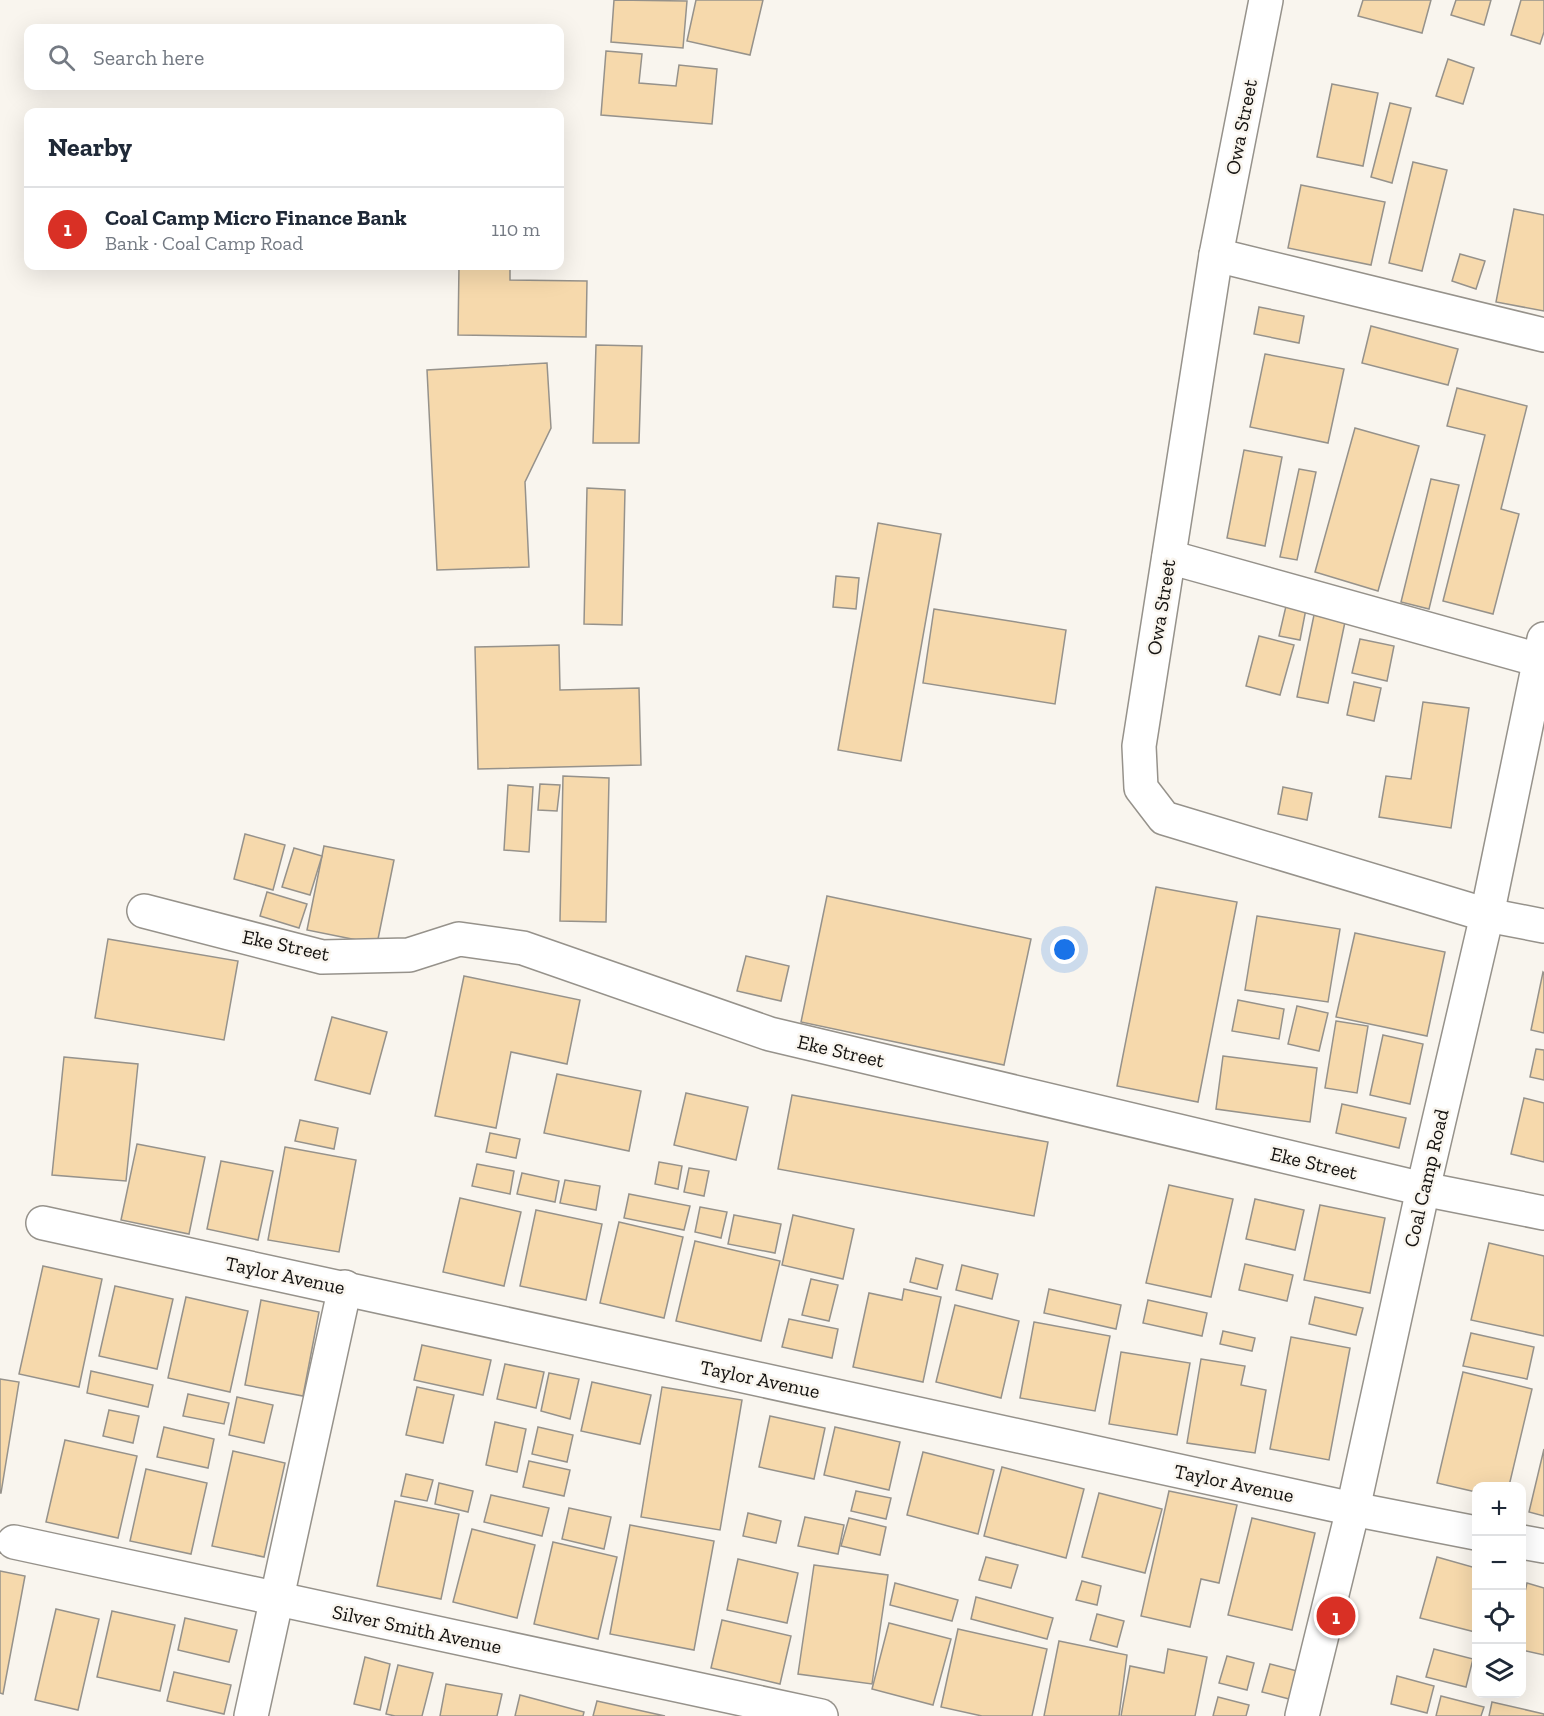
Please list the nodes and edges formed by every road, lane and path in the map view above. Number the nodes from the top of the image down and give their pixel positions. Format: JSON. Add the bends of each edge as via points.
{"nodes":[{"id":1,"x":1266,"y":0,"type":"edge"},
{"id":2,"x":1216,"y":255,"type":"junction"},
{"id":3,"x":1544,"y":335,"type":"edge"},
{"id":4,"x":1169,"y":557,"type":"junction"},
{"id":5,"x":1541,"y":650,"type":"edge"},
{"id":6,"x":144,"y":911,"type":"dead end"},
{"id":7,"x":1487,"y":915,"type":"junction"},
{"id":8,"x":1544,"y":926,"type":"edge"},
{"id":9,"x":1424,"y":1189,"type":"junction"},
{"id":10,"x":1544,"y":1213,"type":"edge"},
{"id":11,"x":44,"y":1223,"type":"dead end"},
{"id":12,"x":345,"y":1287,"type":"junction"},
{"id":13,"x":1353,"y":1509,"type":"junction"},
{"id":14,"x":1472,"y":1532,"type":"edge"},
{"id":15,"x":14,"y":1542,"type":"dead end"},
{"id":16,"x":1526,"y":1543,"type":"edge"},
{"id":17,"x":1544,"y":1546,"type":"edge"},
{"id":18,"x":277,"y":1599,"type":"junction"},
{"id":19,"x":251,"y":1716,"type":"edge"},
{"id":20,"x":821,"y":1716,"type":"edge"},
{"id":21,"x":1302,"y":1716,"type":"edge"}],
"edges":[{"from":1,"to":2,"type":"street","name":"Owa Street"},
{"from":2,"to":3,"type":"street"},
{"from":2,"to":4,"type":"street","name":"Owa Street"},
{"from":4,"to":5,"type":"street"},
{"from":4,"to":7,"type":"street","name":"Owa Street","via":[[1139,746],[1141,788],[1164,818]]},
{"from":5,"to":7,"type":"street","name":"Coal Camp Road"},
{"from":6,"to":9,"type":"street","name":"Eke Street","via":[[322,957],[409,955],[459,939],[523,948],[770,1034]]},
{"from":7,"to":8,"type":"street","name":"Owa Street"},
{"from":7,"to":9,"type":"street","name":"Coal Camp Road"},
{"from":9,"to":10,"type":"street","name":"Eke Street"},
{"from":9,"to":13,"type":"street","name":"Coal Camp Road"},
{"from":11,"to":12,"type":"street","name":"Taylor Avenue"},
{"from":12,"to":13,"type":"street","name":"Taylor Avenue"},
{"from":12,"to":18,"type":"street"},
{"from":13,"to":14,"type":"street","name":"Taylor Avenue"},
{"from":13,"to":21,"type":"street","name":"Coal Camp Road"},
{"from":15,"to":18,"type":"street","name":"Silver Smith Avenue"},
{"from":16,"to":17,"type":"street"},
{"from":18,"to":19,"type":"street"},
{"from":18,"to":20,"type":"street","name":"Silver Smith Avenue"}]}
